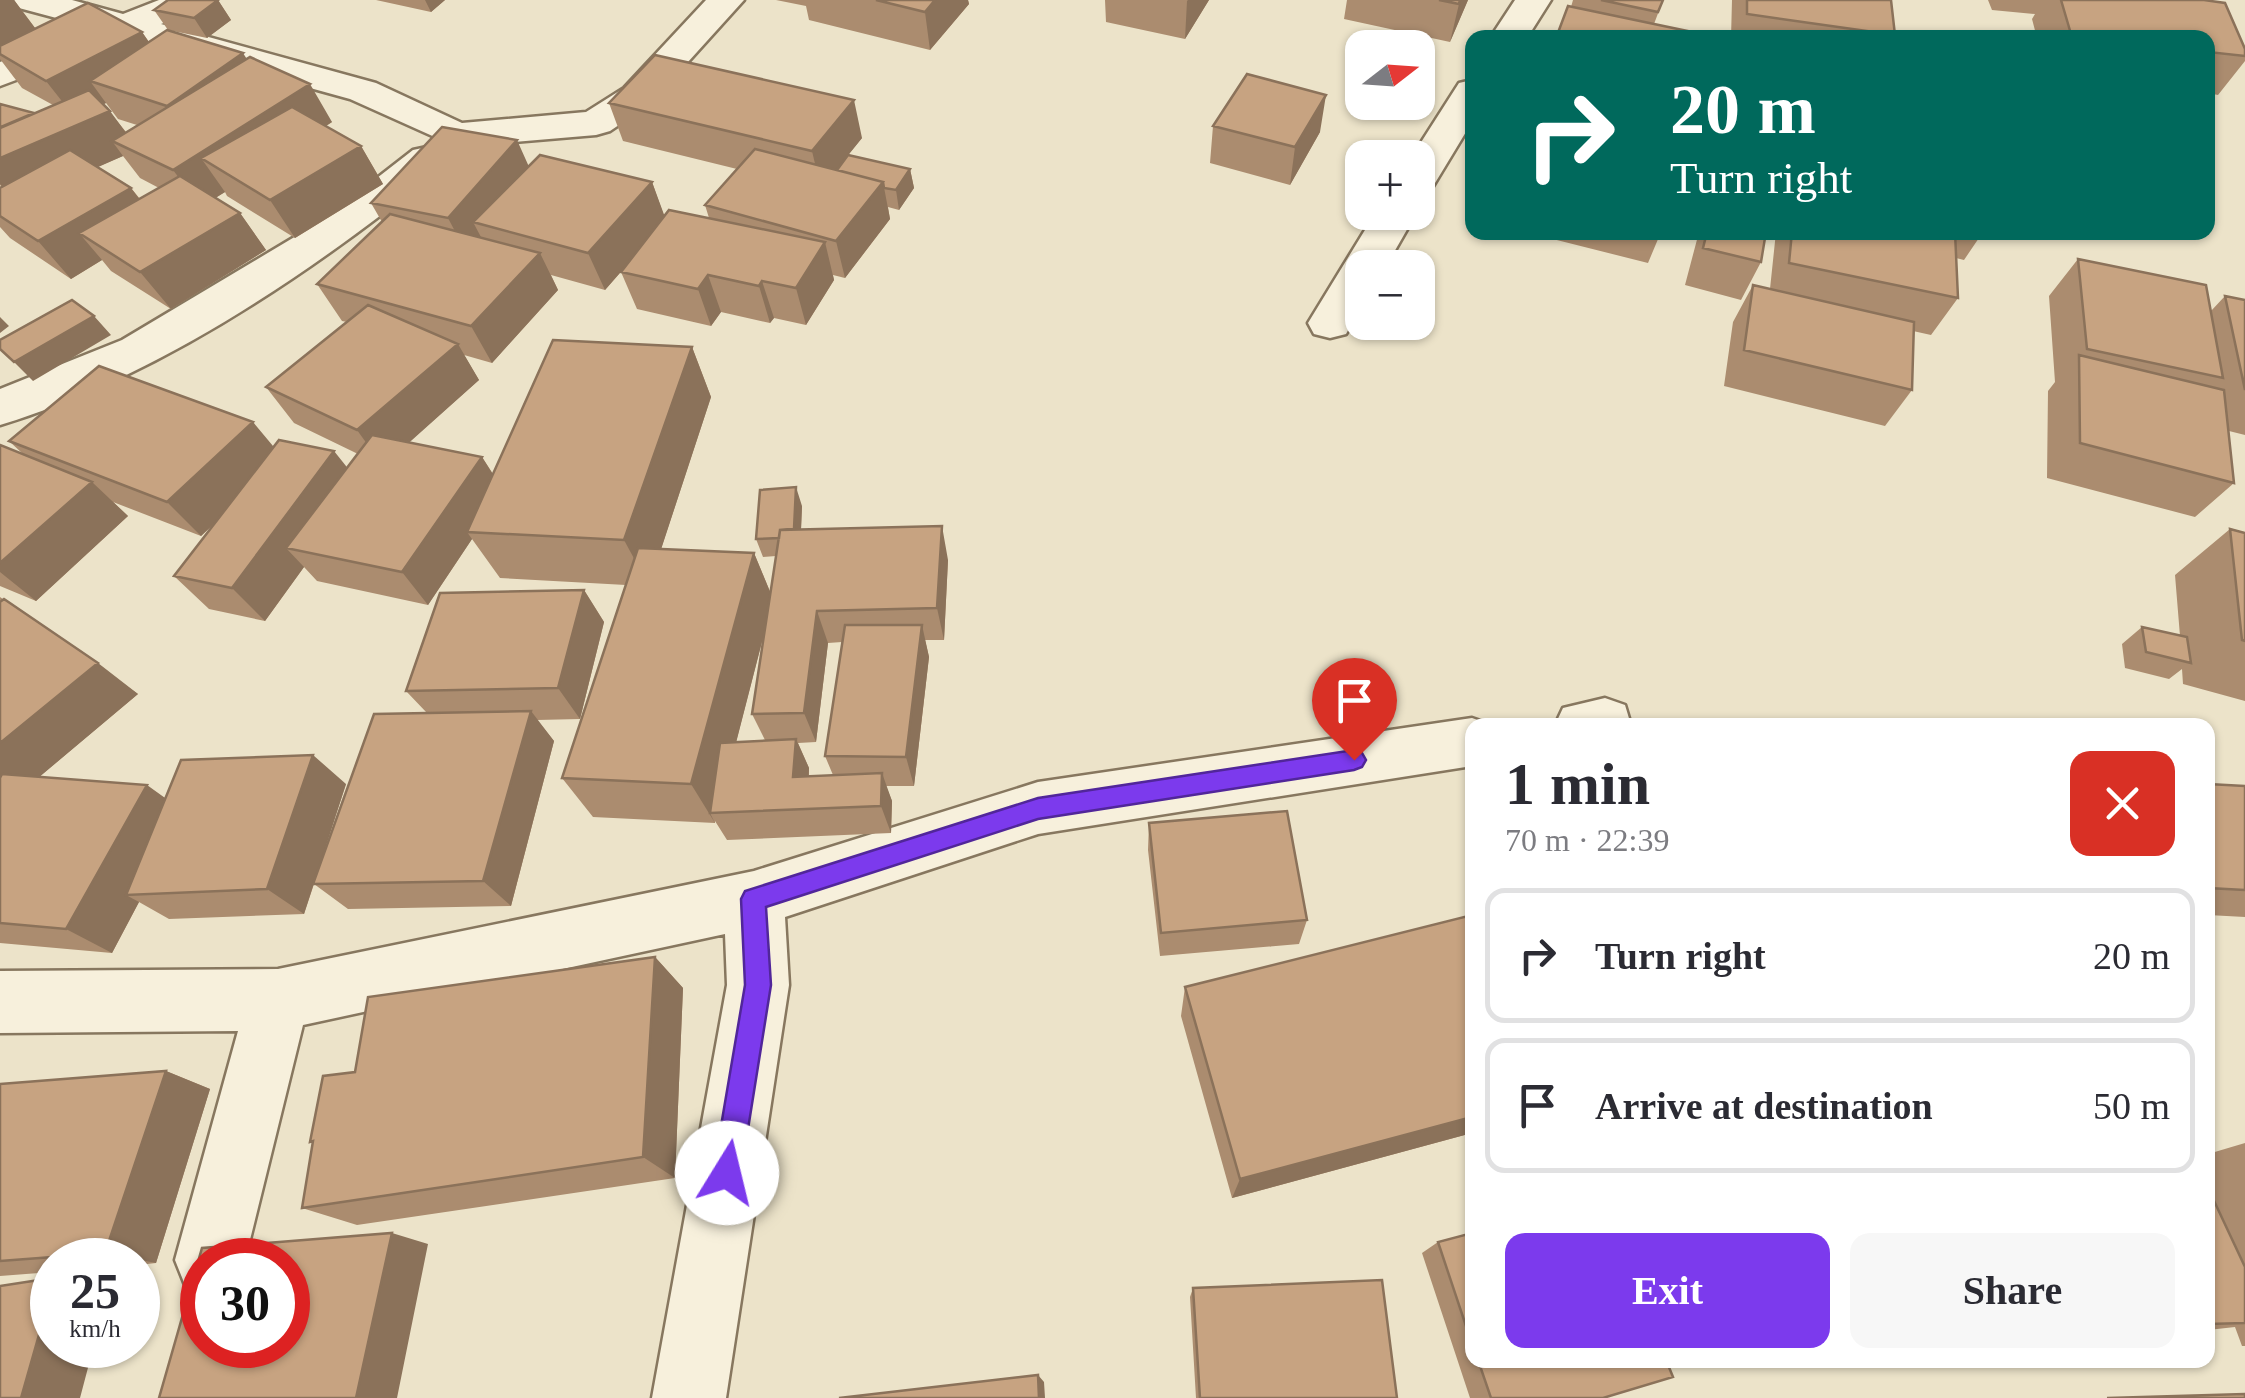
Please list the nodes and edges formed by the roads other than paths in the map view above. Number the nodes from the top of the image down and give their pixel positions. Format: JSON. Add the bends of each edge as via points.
{"nodes":[{"id":1,"x":32,"y":0,"type":"edge"},
{"id":2,"x":191,"y":0,"type":"edge"},
{"id":3,"x":726,"y":0,"type":"edge"},
{"id":4,"x":1533,"y":0,"type":"edge"},
{"id":5,"x":126,"y":28,"type":"junction"},
{"id":6,"x":1513,"y":30,"type":"edge"},
{"id":7,"x":0,"y":75,"type":"edge"},
{"id":8,"x":1465,"y":102,"type":"edge"},
{"id":9,"x":457,"y":135,"type":"junction"},
{"id":10,"x":1435,"y":151,"type":"edge"},
{"id":11,"x":1345,"y":298,"type":"edge"},
{"id":12,"x":1330,"y":323,"type":"dead end"},
{"id":13,"x":0,"y":408,"type":"edge"},
{"id":14,"x":1465,"y":743,"type":"edge"},
{"id":15,"x":754,"y":899,"type":"junction"},
{"id":16,"x":278,"y":1000,"type":"junction"},
{"id":17,"x":0,"y":1002,"type":"edge"},
{"id":18,"x":216,"y":1238,"type":"edge"},
{"id":19,"x":689,"y":1398,"type":"edge"}],
"edges":[{"from":1,"to":5,"type":"street"},
{"from":2,"to":5,"type":"street"},
{"from":3,"to":9,"type":"street","via":[[636,96],[596,122]]},
{"from":4,"to":6,"type":"street"},
{"from":5,"to":7,"type":"street"},
{"from":5,"to":9,"type":"street","via":[[363,91]]},
{"from":8,"to":10,"type":"street"},
{"from":9,"to":13,"type":"street","via":[[338,230],[155,340]]},
{"from":11,"to":12,"type":"street"},
{"from":14,"to":15,"type":"street","via":[[1038,808]]},
{"from":15,"to":16,"type":"street"},
{"from":15,"to":19,"type":"street","via":[[758,985]]},
{"from":16,"to":17,"type":"street"},
{"from":16,"to":18,"type":"street"}]}
